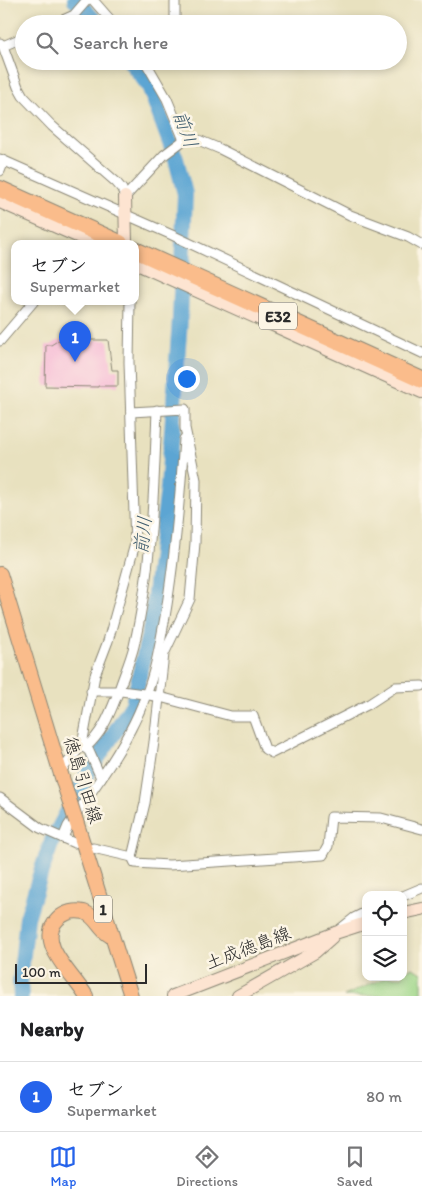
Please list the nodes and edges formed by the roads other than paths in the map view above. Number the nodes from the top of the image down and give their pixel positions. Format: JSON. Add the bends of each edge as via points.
{"nodes":[{"id":1,"x":88,"y":0,"type":"edge"},
{"id":2,"x":93,"y":0,"type":"edge"},
{"id":3,"x":175,"y":0,"type":"edge"},
{"id":4,"x":74,"y":15,"type":"edge"},
{"id":5,"x":106,"y":15,"type":"edge"},
{"id":6,"x":175,"y":15,"type":"edge"},
{"id":7,"x":15,"y":40,"type":"edge"},
{"id":8,"x":2,"y":45,"type":"edge"},
{"id":9,"x":150,"y":70,"type":"edge"},
{"id":10,"x":182,"y":141,"type":"junction"},
{"id":11,"x":2,"y":160,"type":"edge"},
{"id":12,"x":0,"y":171,"type":"edge"},
{"id":13,"x":0,"y":189,"type":"edge"},
{"id":14,"x":126,"y":197,"type":"junction"},
{"id":15,"x":0,"y":202,"type":"edge"},
{"id":16,"x":126,"y":215,"type":"junction"},
{"id":17,"x":82,"y":240,"type":"edge"},
{"id":18,"x":113,"y":240,"type":"edge"},
{"id":19,"x":126,"y":240,"type":"edge"},
{"id":20,"x":422,"y":245,"type":"edge"},
{"id":21,"x":139,"y":252,"type":"edge"},
{"id":22,"x":139,"y":264,"type":"edge"},
{"id":23,"x":31,"y":305,"type":"edge"},
{"id":24,"x":130,"y":305,"type":"edge"},
{"id":25,"x":0,"y":341,"type":"edge"},
{"id":26,"x":422,"y":353,"type":"edge"},
{"id":27,"x":422,"y":380,"type":"edge"},
{"id":28,"x":422,"y":392,"type":"edge"},
{"id":29,"x":159,"y":410,"type":"junction"},
{"id":30,"x":131,"y":412,"type":"junction"},
{"id":31,"x":185,"y":428,"type":"junction"},
{"id":32,"x":0,"y":574,"type":"edge"},
{"id":33,"x":3,"y":590,"type":"edge"},
{"id":34,"x":422,"y":686,"type":"edge"},
{"id":35,"x":92,"y":690,"type":"junction"},
{"id":36,"x":120,"y":691,"type":"junction"},
{"id":37,"x":145,"y":694,"type":"junction"},
{"id":38,"x":160,"y":697,"type":"junction"},
{"id":39,"x":85,"y":748,"type":"junction"},
{"id":40,"x":100,"y":776,"type":"junction"},
{"id":41,"x":62,"y":778,"type":"junction"},
{"id":42,"x":0,"y":798,"type":"edge"},
{"id":43,"x":422,"y":828,"type":"edge"},
{"id":44,"x":62,"y":837,"type":"junction"},
{"id":45,"x":74,"y":843,"type":"dead end"},
{"id":46,"x":93,"y":848,"type":"dead end"},
{"id":47,"x":132,"y":857,"type":"junction"},
{"id":48,"x":422,"y":888,"type":"edge"},
{"id":49,"x":407,"y":894,"type":"edge"},
{"id":50,"x":422,"y":909,"type":"edge"},
{"id":51,"x":407,"y":911,"type":"edge"},
{"id":52,"x":362,"y":914,"type":"edge"},
{"id":53,"x":362,"y":924,"type":"edge"},
{"id":54,"x":335,"y":933,"type":"junction"},
{"id":55,"x":112,"y":937,"type":"junction"},
{"id":56,"x":86,"y":996,"type":"edge"},
{"id":57,"x":131,"y":996,"type":"edge"},
{"id":58,"x":174,"y":996,"type":"edge"},
{"id":59,"x":238,"y":996,"type":"edge"}],
"edges":[{"from":1,"to":4,"type":"street"},
{"from":2,"to":5,"type":"street"},
{"from":3,"to":6,"type":"street"},
{"from":7,"to":8,"type":"street"},
{"from":8,"to":14,"type":"street","via":[[23,96],[116,182]]},
{"from":9,"to":10,"type":"street","via":[[167,99]]},
{"from":10,"to":14,"type":"street","via":[[164,155]]},
{"from":10,"to":20,"type":"street","via":[[205,142],[350,215]]},
{"from":11,"to":12,"type":"street"},
{"from":11,"to":16,"type":"street"},
{"from":13,"to":18,"type":"highway"},
{"from":14,"to":16,"type":"street"},
{"from":15,"to":17,"type":"street"},
{"from":16,"to":19,"type":"street"},
{"from":16,"to":26,"type":"street"},
{"from":21,"to":27,"type":"highway","number":"E32"},
{"from":22,"to":28,"type":"street"},
{"from":23,"to":25,"type":"street"},
{"from":24,"to":30,"type":"street"},
{"from":29,"to":30,"type":"street"},
{"from":29,"to":31,"type":"street","via":[[184,409]]},
{"from":29,"to":36,"type":"street","via":[[149,563],[134,647]]},
{"from":30,"to":35,"type":"street","via":[[135,544]]},
{"from":31,"to":37,"type":"street","via":[[170,587],[155,667]]},
{"from":31,"to":38,"type":"street","via":[[196,480],[196,543],[190,598],[164,654]]},
{"from":32,"to":33,"type":"main road","name":"徳島引田線","number":"1"},
{"from":33,"to":41,"type":"main road","name":"徳島引田線","number":"1"},
{"from":34,"to":38,"type":"street","via":[[395,687],[369,704],[272,753],[265,749],[254,716],[231,716]]},
{"from":35,"to":36,"type":"street"},
{"from":35,"to":39,"type":"street"},
{"from":36,"to":37,"type":"street"},
{"from":36,"to":39,"type":"street","via":[[105,725]]},
{"from":37,"to":38,"type":"street"},
{"from":37,"to":40,"type":"street","via":[[119,751]]},
{"from":38,"to":47,"type":"street","via":[[145,803]]},
{"from":39,"to":40,"type":"street"},
{"from":39,"to":41,"type":"street"},
{"from":40,"to":44,"type":"street"},
{"from":41,"to":55,"type":"main road","name":"徳島引田線","number":"1","bridge":true},
{"from":42,"to":44,"type":"street","via":[[40,828]]},
{"from":43,"to":47,"type":"street","via":[[381,818],[332,817],[328,846],[323,854],[169,866],[136,863]]},
{"from":44,"to":45,"type":"street"},
{"from":46,"to":47,"type":"street"},
{"from":48,"to":49,"type":"street"},
{"from":50,"to":51,"type":"street"},
{"from":52,"to":54,"type":"street"},
{"from":53,"to":54,"type":"street","name":"土成徳島線"},
{"from":54,"to":58,"type":"street","name":"土成徳島線"},
{"from":54,"to":59,"type":"street","name":"土成徳島線","via":[[315,952]]},
{"from":55,"to":56,"type":"main road","via":[[93,917],[83,912],[63,914],[51,930],[50,938],[56,955]]},
{"from":55,"to":57,"type":"main road","name":"徳島引田線","number":"1"}]}
